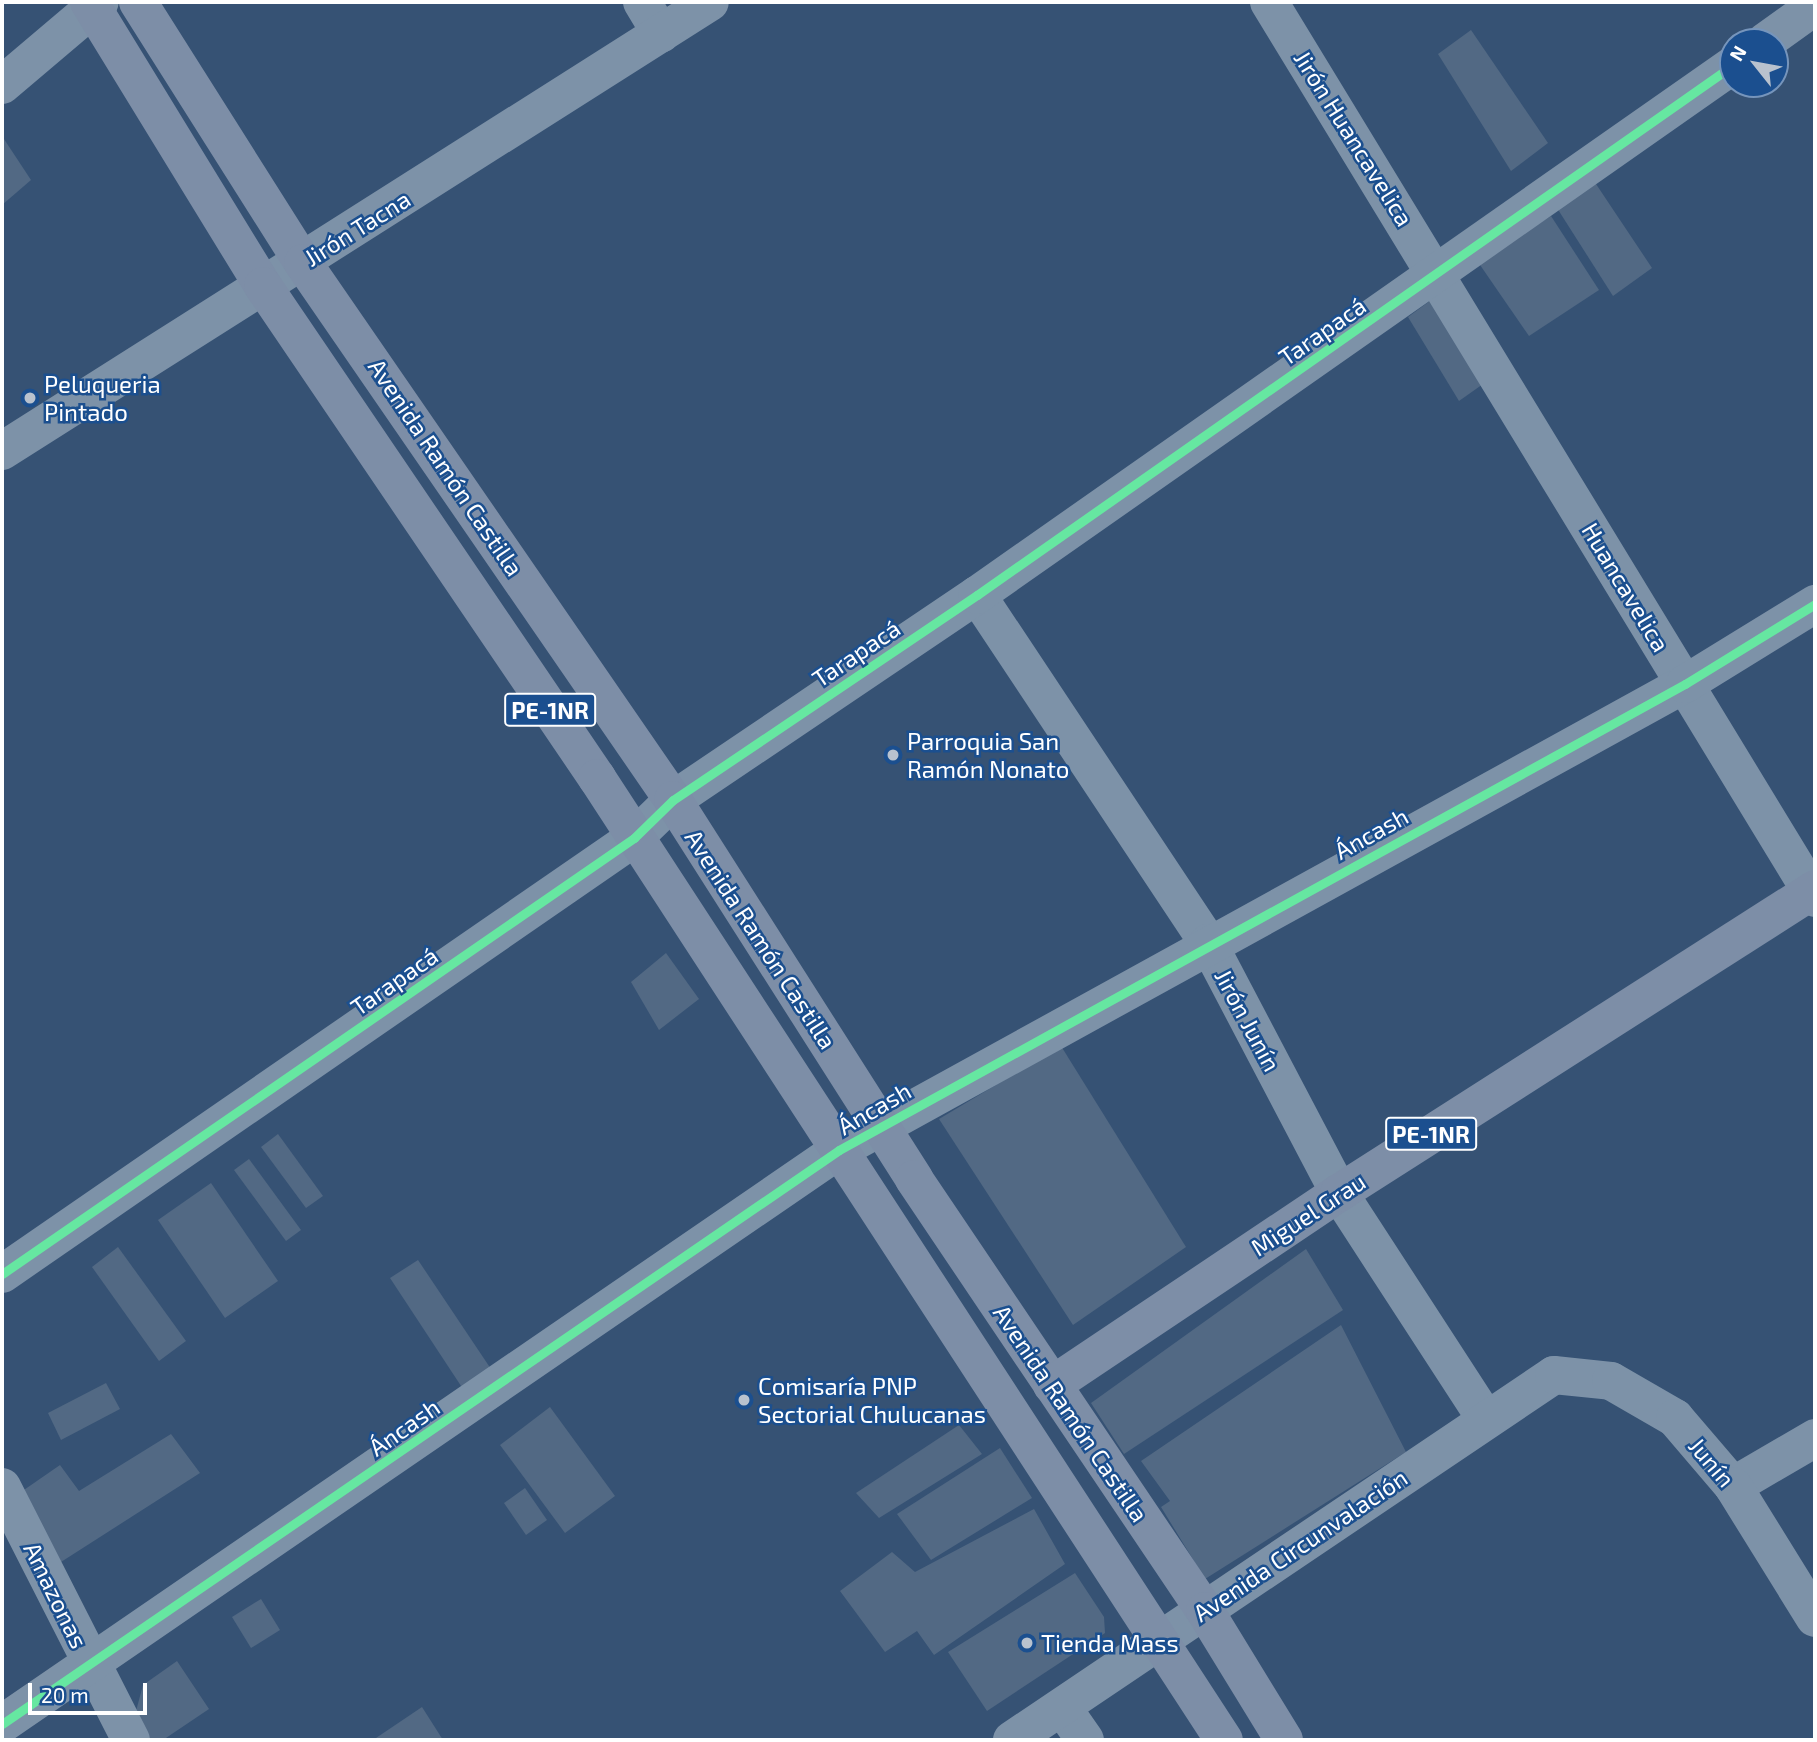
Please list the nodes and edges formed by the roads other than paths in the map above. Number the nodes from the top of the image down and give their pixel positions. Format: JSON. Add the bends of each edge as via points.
{"nodes":[{"id":1,"x":138,"y":2,"type":"edge"},
{"id":2,"x":642,"y":2,"type":"edge"},
{"id":3,"x":710,"y":2,"type":"edge"},
{"id":4,"x":1269,"y":2,"type":"edge"},
{"id":5,"x":94,"y":4,"type":"edge"},
{"id":6,"x":1815,"y":6,"type":"edge"},
{"id":7,"x":1784,"y":28,"type":"edge"},
{"id":8,"x":661,"y":34,"type":"junction"},
{"id":9,"x":1719,"y":75,"type":"edge"},
{"id":10,"x":2,"y":85,"type":"edge"},
{"id":11,"x":303,"y":263,"type":"junction"},
{"id":12,"x":1439,"y":274,"type":"junction"},
{"id":13,"x":263,"y":286,"type":"junction"},
{"id":14,"x":2,"y":451,"type":"edge"},
{"id":15,"x":976,"y":595,"type":"junction"},
{"id":16,"x":1815,"y":604,"type":"edge"},
{"id":17,"x":1685,"y":684,"type":"junction"},
{"id":18,"x":673,"y":800,"type":"junction"},
{"id":19,"x":634,"y":838,"type":"junction"},
{"id":20,"x":1814,"y":893,"type":"edge"},
{"id":21,"x":1208,"y":943,"type":"junction"},
{"id":22,"x":881,"y":1125,"type":"junction"},
{"id":23,"x":839,"y":1150,"type":"junction"},
{"id":24,"x":1339,"y":1193,"type":"junction"},
{"id":25,"x":2,"y":1274,"type":"edge"},
{"id":26,"x":1554,"y":1375,"type":"joint"},
{"id":27,"x":1052,"y":1385,"type":"junction"},
{"id":28,"x":1485,"y":1418,"type":"junction"},
{"id":29,"x":1815,"y":1438,"type":"edge"},
{"id":30,"x":1733,"y":1486,"type":"junction"},
{"id":31,"x":2,"y":1487,"type":"edge"},
{"id":32,"x":1205,"y":1611,"type":"junction"},
{"id":33,"x":1815,"y":1618,"type":"edge"},
{"id":34,"x":1159,"y":1639,"type":"junction"},
{"id":35,"x":91,"y":1666,"type":"junction"},
{"id":36,"x":1062,"y":1707,"type":"junction"},
{"id":37,"x":2,"y":1724,"type":"edge"},
{"id":38,"x":131,"y":1740,"type":"edge"},
{"id":39,"x":1012,"y":1740,"type":"edge"},
{"id":40,"x":1085,"y":1740,"type":"edge"},
{"id":41,"x":1224,"y":1740,"type":"edge"},
{"id":42,"x":1284,"y":1740,"type":"edge"}],
"edges":[{"from":1,"to":11,"type":"main road","name":"Avenida Ramón Castilla","number":"PE-1NR"},
{"from":2,"to":8,"type":"street"},
{"from":3,"to":8,"type":"street","name":"Jirón Tacna"},
{"from":4,"to":12,"type":"street","name":"Jirón Huancavelica"},
{"from":5,"to":10,"type":"street"},
{"from":5,"to":13,"type":"main road","name":"Avenida Ramón Castilla","number":"PE-1NR"},
{"from":6,"to":7,"type":"street"},
{"from":8,"to":11,"type":"street","name":"Jirón Tacna"},
{"from":9,"to":12,"type":"street","name":"Tarapacá"},
{"from":11,"to":13,"type":"street","name":"Jirón Tacna"},
{"from":11,"to":18,"type":"main road","name":"Avenida Ramón Castilla","number":"PE-1NR"},
{"from":12,"to":15,"type":"street","name":"Tarapacá"},
{"from":12,"to":17,"type":"street","name":"Huancavelica"},
{"from":13,"to":14,"type":"street","name":"Jirón Tacna"},
{"from":13,"to":19,"type":"main road","name":"Avenida Ramón Castilla","number":"PE-1NR"},
{"from":15,"to":18,"type":"street","name":"Tarapacá"},
{"from":15,"to":21,"type":"street","name":"Jirón Junín"},
{"from":16,"to":17,"type":"street","name":"Áncash"},
{"from":17,"to":20,"type":"street","name":"Huancavelica"},
{"from":17,"to":21,"type":"street","name":"Áncash"},
{"from":18,"to":19,"type":"street","name":"Tarapacá"},
{"from":18,"to":22,"type":"main road","name":"Avenida Ramón Castilla","number":"PE-1NR"},
{"from":19,"to":23,"type":"main road","name":"Avenida Ramón Castilla","number":"PE-1NR"},
{"from":19,"to":25,"type":"street","name":"Tarapacá"},
{"from":20,"to":24,"type":"main road","name":"Miguel Grau","number":"PE-1NR"},
{"from":21,"to":22,"type":"street","name":"Áncash"},
{"from":21,"to":24,"type":"street","name":"Jirón Junín"},
{"from":22,"to":23,"type":"street","name":"Áncash"},
{"from":22,"to":27,"type":"main road","name":"Avenida Ramón Castilla","number":"PE-1NR"},
{"from":23,"to":34,"type":"main road","name":"Avenida Ramón Castilla","number":"PE-1NR","via":[[1010,1419]]},
{"from":23,"to":35,"type":"street","name":"Áncash"},
{"from":24,"to":27,"type":"main road","name":"Miguel Grau","number":"PE-1NR"},
{"from":24,"to":28,"type":"street","name":"Jirón Junín"},
{"from":26,"to":28,"type":"street","name":"Avenida Circunvalación"},
{"from":26,"to":30,"type":"street","name":"Junín","via":[[1611,1381],[1675,1418]]},
{"from":27,"to":32,"type":"main road","name":"Avenida Ramón Castilla"},
{"from":28,"to":32,"type":"street","name":"Avenida Circunvalación"},
{"from":29,"to":30,"type":"street"},
{"from":30,"to":33,"type":"street","name":"Junín"},
{"from":31,"to":35,"type":"street","name":"Amazonas"},
{"from":32,"to":34,"type":"street","name":"Avenida Circunvalación"},
{"from":32,"to":42,"type":"main road","name":"Avenida Ramón Castilla"},
{"from":34,"to":36,"type":"street","name":"Avenida Circunvalación"},
{"from":34,"to":41,"type":"main road","name":"Avenida Ramón Castilla"},
{"from":35,"to":37,"type":"street","name":"Áncash"},
{"from":35,"to":38,"type":"street","name":"Amazonas"},
{"from":36,"to":39,"type":"street","name":"Avenida Circunvalación"},
{"from":36,"to":40,"type":"street"}]}
